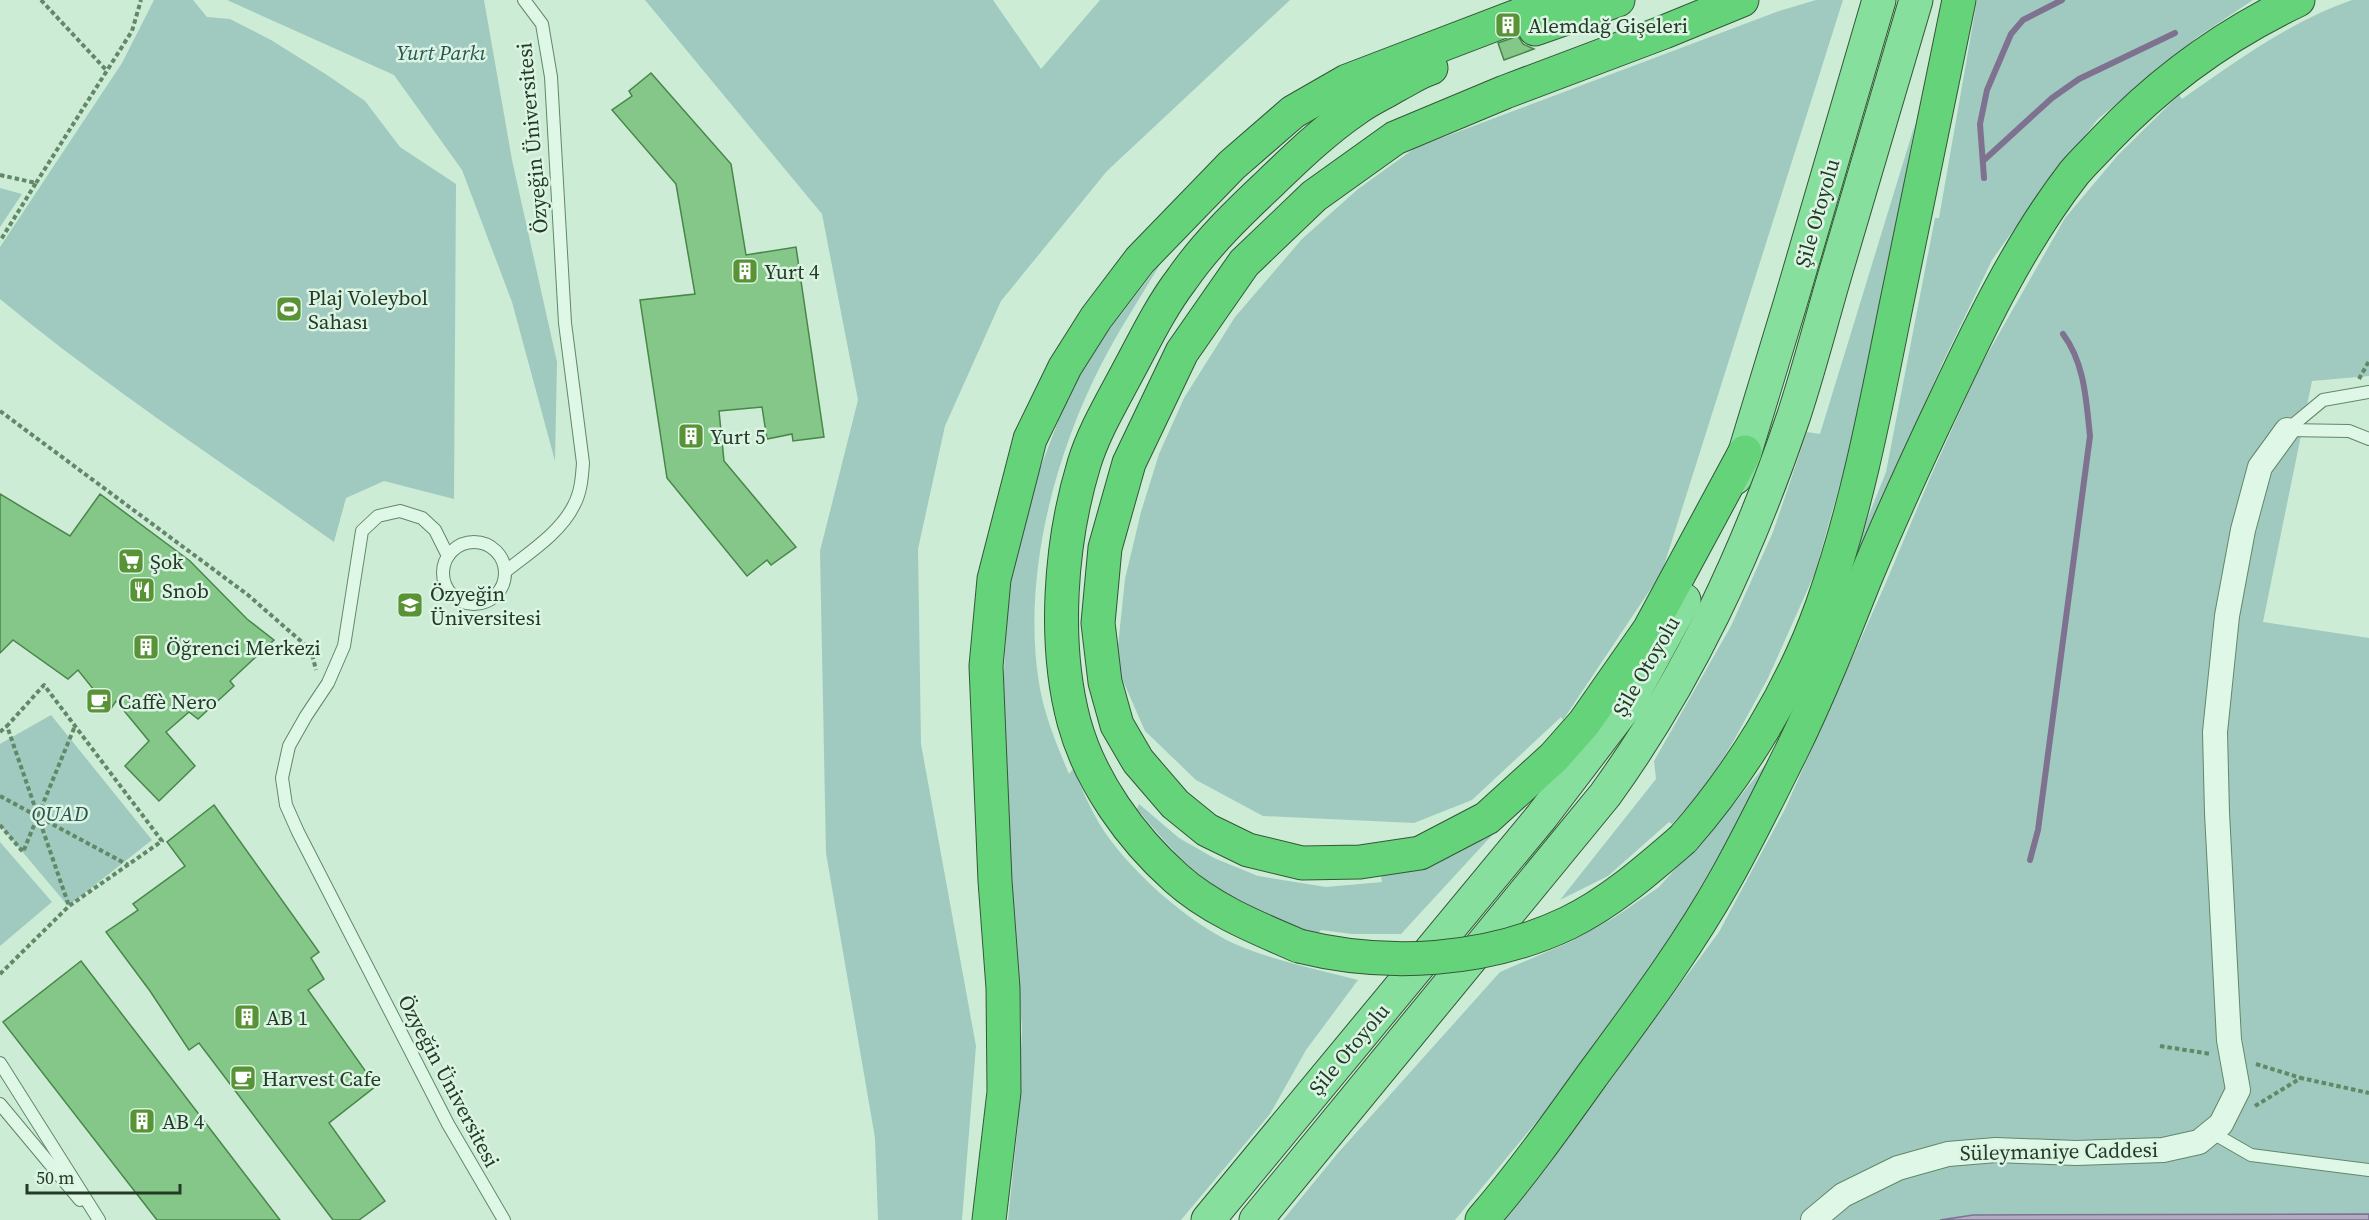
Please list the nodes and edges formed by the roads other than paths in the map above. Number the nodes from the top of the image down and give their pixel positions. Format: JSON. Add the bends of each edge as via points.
{"nodes":[{"id":1,"x":524,"y":0,"type":"edge"},
{"id":2,"x":1559,"y":0,"type":"edge"},
{"id":3,"x":1618,"y":0,"type":"edge"},
{"id":4,"x":1742,"y":0,"type":"edge"},
{"id":5,"x":1880,"y":0,"type":"edge"},
{"id":6,"x":1916,"y":0,"type":"edge"},
{"id":7,"x":1959,"y":0,"type":"edge"},
{"id":8,"x":2298,"y":0,"type":"edge"},
{"id":9,"x":2369,"y":392,"type":"edge"},
{"id":10,"x":2287,"y":430,"type":"junction"},
{"id":11,"x":2369,"y":439,"type":"edge"},
{"id":12,"x":1745,"y":452,"type":"junction"},
{"id":13,"x":448,"y":556,"type":"junction"},
{"id":14,"x":506,"y":570,"type":"junction"},
{"id":15,"x":0,"y":1063,"type":"edge"},
{"id":16,"x":0,"y":1104,"type":"edge"},
{"id":17,"x":2211,"y":1132,"type":"junction"},
{"id":18,"x":2369,"y":1170,"type":"edge"},
{"id":19,"x":98,"y":1220,"type":"edge"},
{"id":20,"x":504,"y":1220,"type":"edge"},
{"id":21,"x":989,"y":1220,"type":"edge"},
{"id":22,"x":1208,"y":1220,"type":"edge"},
{"id":23,"x":1256,"y":1220,"type":"edge"},
{"id":24,"x":1482,"y":1220,"type":"edge"},
{"id":25,"x":1813,"y":1220,"type":"edge"}],
"edges":[{"from":1,"to":14,"type":"lane","name":"Özyeğin Üniversitesi","via":[[542,24],[551,76],[565,323],[583,463],[578,495],[563,521]]},
{"from":2,"to":21,"type":"highway","via":[[1347,81],[1293,112],[1232,165],[1140,260],[1065,367],[1030,440],[994,579],[986,666],[1003,988],[1004,1092]]},
{"from":3,"to":7,"type":"highway","bridge":true,"via":[[1424,70],[1356,108],[1303,152],[1214,238],[1180,280],[1109,408],[1084,463],[1068,534],[1062,654],[1074,723],[1088,758],[1124,820],[1177,879],[1254,927],[1299,946],[1336,955],[1377,958],[1486,952],[1569,923],[1633,883],[1705,814],[1760,732],[1822,608],[1866,455]]},
{"from":4,"to":12,"type":"highway","via":[[1395,138],[1314,196],[1244,263],[1182,352],[1129,463],[1105,548],[1098,623],[1105,682],[1117,725],[1138,761],[1175,804],[1207,830],[1248,850],[1302,863],[1360,862],[1420,853],[1487,818],[1554,757],[1584,723],[1649,630]]},
{"from":5,"to":12,"type":"highway","name":"Şile Otoyolu"},
{"from":6,"to":23,"type":"highway","name":"Şile Otoyolu","via":[[1793,417],[1760,508],[1680,680],[1642,744],[1605,795]]},
{"from":8,"to":24,"type":"highway","via":[[2264,16],[2187,64],[2130,114],[2076,172],[2035,230],[2000,288],[1920,452],[1834,660],[1725,879],[1618,1040],[1550,1135]]},
{"from":9,"to":10,"type":"lane","via":[[2324,400]]},
{"from":10,"to":11,"type":"lane","via":[[2349,431]]},
{"from":10,"to":17,"type":"street","via":[[2260,467],[2242,530],[2227,616],[2216,755],[2229,1041],[2238,1090],[2221,1124]]},
{"from":12,"to":22,"type":"highway","name":"Şile Otoyolu","via":[[1694,581],[1628,703],[1542,816]]},
{"from":13,"to":14,"type":"lane","via":[[463,544],[482,542],[499,552]]},
{"from":13,"to":14,"type":"lane","via":[[443,575],[445,585],[450,593],[467,603],[486,602],[495,597]]},
{"from":13,"to":20,"type":"lane","name":"Özyeğin Üniversitesi","via":[[435,530],[422,518],[400,512],[378,516],[362,531],[344,646],[328,684],[290,746],[282,778],[286,805],[298,832],[448,1124]]},
{"from":15,"to":19,"type":"lane"},
{"from":16,"to":19,"type":"lane"},
{"from":17,"to":18,"type":"lane","via":[[2251,1155]]},
{"from":17,"to":25,"type":"street","name":"Süleymaniye Caddesi","via":[[2199,1143],[2163,1150],[1996,1150],[1948,1154],[1898,1168],[1843,1195]]}]}
